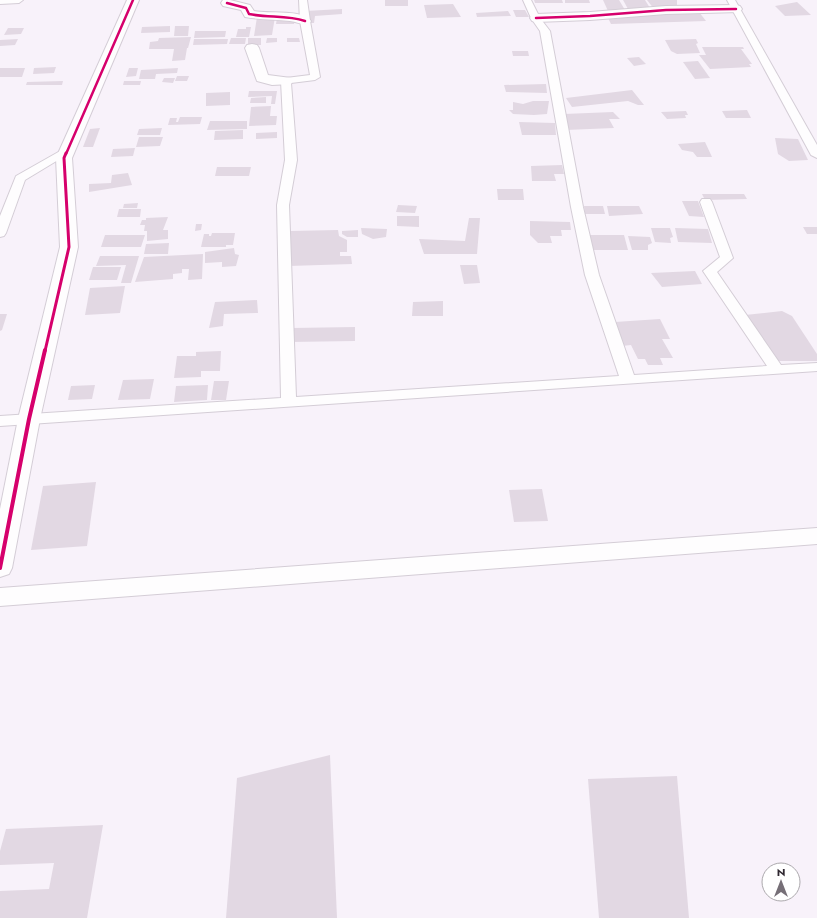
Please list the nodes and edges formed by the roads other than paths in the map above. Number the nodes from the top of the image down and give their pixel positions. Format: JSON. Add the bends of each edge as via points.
{"nodes":[{"id":1,"x":19,"y":0,"type":"edge"},
{"id":2,"x":133,"y":0,"type":"edge"},
{"id":3,"x":303,"y":0,"type":"edge"},
{"id":4,"x":527,"y":0,"type":"edge"},
{"id":5,"x":0,"y":1,"type":"edge"},
{"id":6,"x":227,"y":3,"type":"dead end"},
{"id":7,"x":734,"y":5,"type":"edge"},
{"id":8,"x":536,"y":18,"type":"junction"},
{"id":9,"x":305,"y":21,"type":"junction"},
{"id":10,"x":252,"y":48,"type":"dead end"},
{"id":11,"x":286,"y":81,"type":"junction"},
{"id":12,"x":69,"y":149,"type":"junction"},
{"id":13,"x":817,"y":154,"type":"edge"},
{"id":14,"x":706,"y":202,"type":"dead end"},
{"id":15,"x":0,"y":233,"type":"edge"},
{"id":16,"x":817,"y":367,"type":"edge"},
{"id":17,"x":777,"y":370,"type":"junction"},
{"id":18,"x":628,"y":379,"type":"junction"},
{"id":19,"x":289,"y":401,"type":"junction"},
{"id":20,"x":29,"y":419,"type":"junction"},
{"id":21,"x":0,"y":421,"type":"edge"},
{"id":22,"x":817,"y":536,"type":"edge"},
{"id":23,"x":0,"y":568,"type":"edge"},
{"id":24,"x":0,"y":597,"type":"edge"}],
"edges":[{"from":1,"to":5,"type":"lane"},
{"from":2,"to":12,"type":"street"},
{"from":3,"to":9,"type":"lane"},
{"from":4,"to":8,"type":"lane"},
{"from":6,"to":9,"type":"street","via":[[246,8],[249,14],[292,17]]},
{"from":7,"to":8,"type":"street"},
{"from":7,"to":13,"type":"lane"},
{"from":8,"to":18,"type":"lane","via":[[545,31],[592,275]]},
{"from":9,"to":11,"type":"lane","via":[[314,77]]},
{"from":10,"to":11,"type":"street","via":[[262,78]]},
{"from":11,"to":19,"type":"lane","via":[[291,160],[283,205]]},
{"from":12,"to":15,"type":"lane","via":[[20,178]]},
{"from":12,"to":20,"type":"street","via":[[64,158],[69,247]]},
{"from":14,"to":17,"type":"lane","via":[[727,258],[710,271]]},
{"from":16,"to":17,"type":"lane"},
{"from":17,"to":18,"type":"lane"},
{"from":18,"to":19,"type":"lane"},
{"from":19,"to":20,"type":"lane"},
{"from":20,"to":21,"type":"lane"},
{"from":20,"to":23,"type":"street"},
{"from":22,"to":24,"type":"street"}]}
